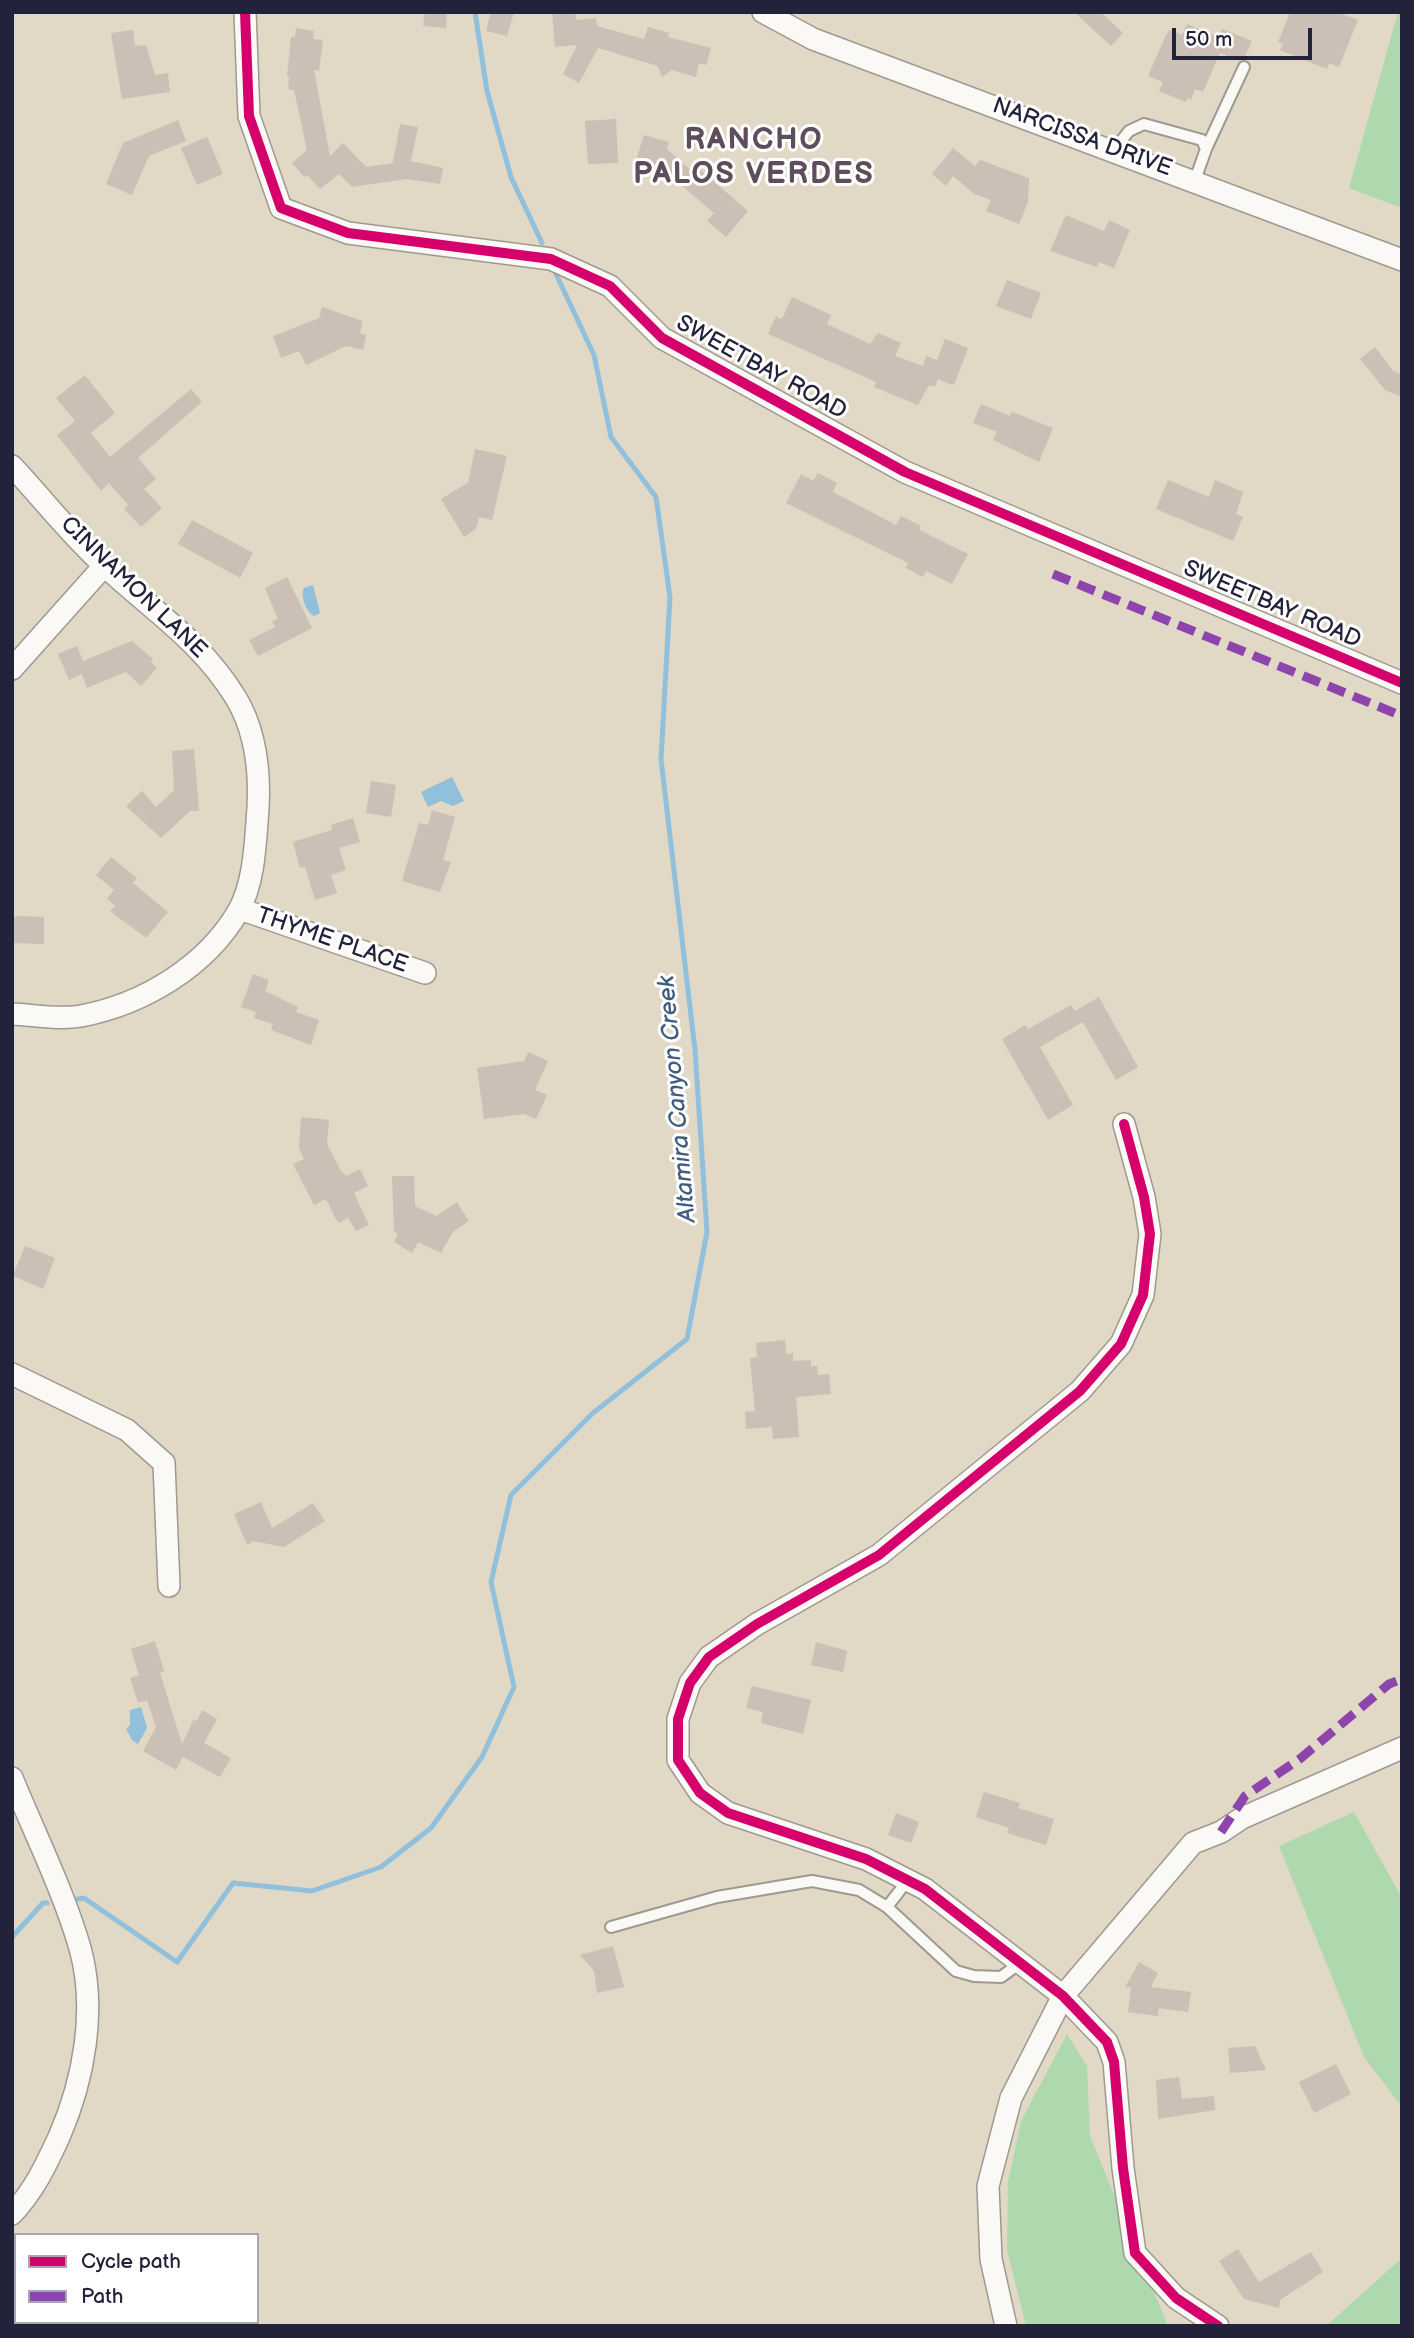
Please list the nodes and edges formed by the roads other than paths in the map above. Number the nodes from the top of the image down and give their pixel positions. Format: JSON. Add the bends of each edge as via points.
{"nodes":[{"id":1,"x":245,"y":12,"type":"edge"},
{"id":2,"x":764,"y":12,"type":"edge"},
{"id":3,"x":1244,"y":67,"type":"dead end"},
{"id":4,"x":1206,"y":149,"type":"junction"},
{"id":5,"x":1114,"y":150,"type":"junction"},
{"id":6,"x":1195,"y":180,"type":"junction"},
{"id":7,"x":1402,"y":260,"type":"edge"},
{"id":8,"x":12,"y":466,"type":"edge"},
{"id":9,"x":104,"y":566,"type":"junction"},
{"id":10,"x":12,"y":669,"type":"edge"},
{"id":11,"x":1402,"y":683,"type":"edge"},
{"id":12,"x":240,"y":909,"type":"junction"},
{"id":13,"x":425,"y":973,"type":"dead end"},
{"id":14,"x":12,"y":1014,"type":"edge"},
{"id":15,"x":1124,"y":1124,"type":"dead end"},
{"id":16,"x":12,"y":1374,"type":"edge"},
{"id":17,"x":169,"y":1586,"type":"dead end"},
{"id":18,"x":1402,"y":1748,"type":"edge"},
{"id":19,"x":12,"y":1779,"type":"edge"},
{"id":20,"x":908,"y":1880,"type":"junction"},
{"id":21,"x":887,"y":1907,"type":"junction"},
{"id":22,"x":611,"y":1927,"type":"dead end"},
{"id":23,"x":1020,"y":1964,"type":"junction"},
{"id":24,"x":1063,"y":1996,"type":"junction"},
{"id":25,"x":12,"y":2214,"type":"edge"},
{"id":26,"x":1006,"y":2326,"type":"edge"},
{"id":27,"x":1218,"y":2326,"type":"edge"}],
"edges":[{"from":1,"to":11,"type":"street","name":"SWEETBAY ROAD","via":[[249,116],[281,208],[348,233],[551,259],[610,286],[662,338],[905,472]]},
{"from":2,"to":5,"type":"street","name":"NARCISSA DRIVE","via":[[813,39]]},
{"from":3,"to":4,"type":"lane"},
{"from":4,"to":5,"type":"lane","via":[[1202,140],[1144,124],[1129,131]]},
{"from":4,"to":6,"type":"lane"},
{"from":5,"to":6,"type":"street","name":"NARCISSA DRIVE"},
{"from":6,"to":7,"type":"street","name":"NARCISSA DRIVE"},
{"from":8,"to":9,"type":"street","name":"CINNAMON LANE"},
{"from":9,"to":10,"type":"street"},
{"from":9,"to":12,"type":"street","name":"CINNAMON LANE","via":[[191,638],[236,699],[257,752],[259,803],[254,861]]},
{"from":12,"to":13,"type":"street","name":"THYME PLACE"},
{"from":12,"to":14,"type":"street","name":"CINNAMON LANE","via":[[209,950],[167,984],[128,1003],[78,1016]]},
{"from":15,"to":20,"type":"street","via":[[1150,1234],[1143,1295],[1121,1344],[1080,1391],[876,1557],[757,1624],[709,1657],[690,1683],[678,1718],[678,1760],[700,1793],[728,1813],[830,1845]]},
{"from":16,"to":17,"type":"street","via":[[127,1430],[164,1464]]},
{"from":18,"to":24,"type":"street","via":[[1193,1843]]},
{"from":19,"to":25,"type":"street","via":[[81,1950],[87,2004],[84,2061],[69,2114],[31,2195]]},
{"from":20,"to":21,"type":"lane"},
{"from":20,"to":23,"type":"street"},
{"from":21,"to":22,"type":"lane","via":[[859,1890],[812,1881],[717,1897]]},
{"from":21,"to":23,"type":"lane","via":[[956,1971],[1001,1977]]},
{"from":23,"to":24,"type":"street"},
{"from":24,"to":26,"type":"street","via":[[1011,2098],[988,2186],[991,2259]]},
{"from":24,"to":27,"type":"street","via":[[1107,2042],[1114,2063],[1135,2253],[1176,2298]]}]}
